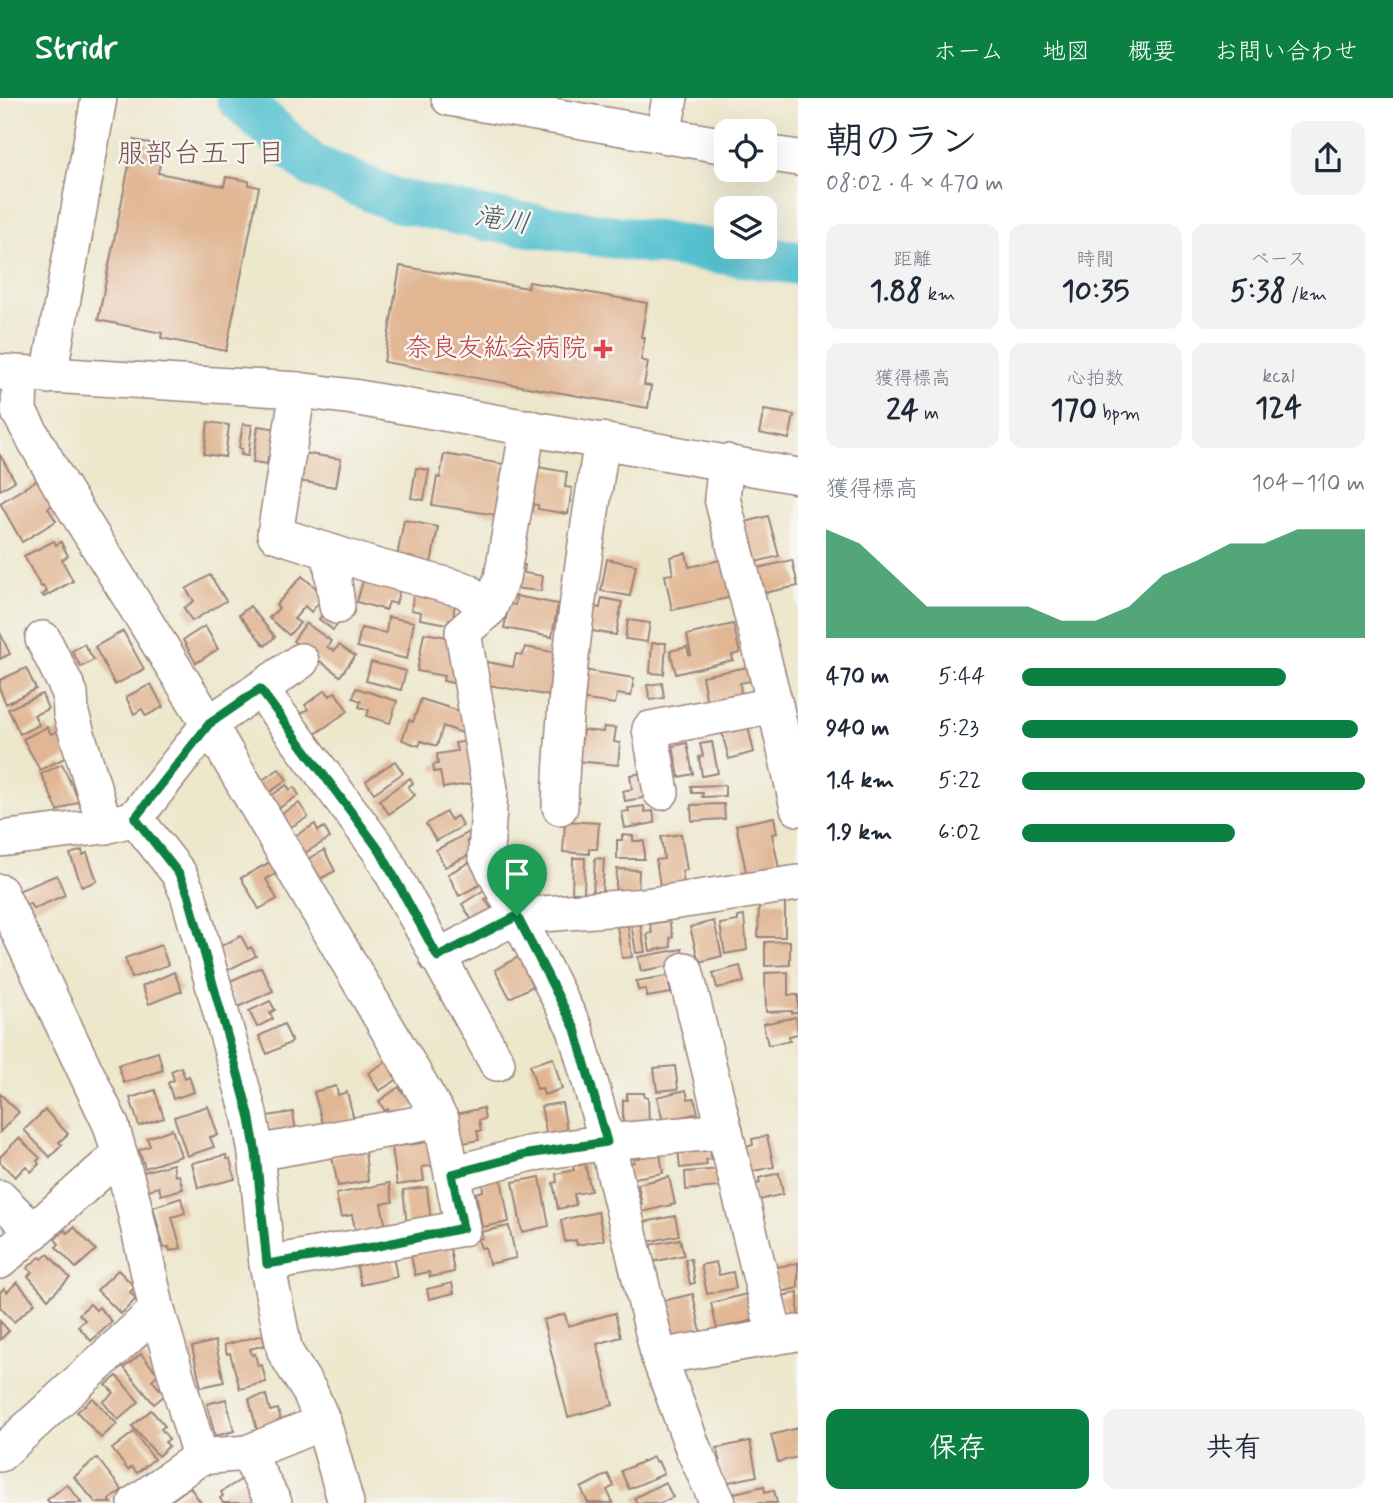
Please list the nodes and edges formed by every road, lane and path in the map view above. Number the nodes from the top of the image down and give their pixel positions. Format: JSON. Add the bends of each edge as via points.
{"nodes":[{"id":1,"x":99,"y":98,"type":"edge"},
{"id":2,"x":449,"y":98,"type":"edge"},
{"id":3,"x":670,"y":98,"type":"edge"},
{"id":4,"x":663,"y":135,"type":"junction"},
{"id":5,"x":714,"y":144,"type":"edge"},
{"id":6,"x":777,"y":155,"type":"edge"},
{"id":7,"x":798,"y":158,"type":"edge"},
{"id":8,"x":23,"y":374,"type":"edge"},
{"id":9,"x":298,"y":390,"type":"junction"},
{"id":10,"x":528,"y":427,"type":"junction"},
{"id":11,"x":603,"y":440,"type":"junction"},
{"id":12,"x":726,"y":463,"type":"junction"},
{"id":13,"x":798,"y":476,"type":"edge"},
{"id":14,"x":330,"y":552,"type":"junction"},
{"id":15,"x":337,"y":606,"type":"dead end"},
{"id":16,"x":489,"y":609,"type":"junction"},
{"id":17,"x":43,"y":639,"type":"dead end"},
{"id":18,"x":300,"y":662,"type":"dead end"},
{"id":19,"x":260,"y":689,"type":"junction"},
{"id":20,"x":775,"y":705,"type":"junction"},
{"id":21,"x":209,"y":724,"type":"junction"},
{"id":22,"x":662,"y":792,"type":"dead end"},
{"id":23,"x":560,"y":807,"type":"dead end"},
{"id":24,"x":798,"y":808,"type":"edge"},
{"id":25,"x":120,"y":822,"type":"junction"},
{"id":26,"x":0,"y":838,"type":"edge"},
{"id":27,"x":798,"y":883,"type":"edge"},
{"id":28,"x":0,"y":892,"type":"edge"},
{"id":29,"x":517,"y":916,"type":"junction"},
{"id":30,"x":438,"y":957,"type":"junction"},
{"id":31,"x":685,"y":970,"type":"dead end"},
{"id":32,"x":497,"y":1063,"type":"dead end"},
{"id":33,"x":441,"y":1120,"type":"junction"},
{"id":34,"x":725,"y":1131,"type":"junction"},
{"id":35,"x":607,"y":1142,"type":"junction"},
{"id":36,"x":256,"y":1153,"type":"junction"},
{"id":37,"x":119,"y":1156,"type":"junction"},
{"id":38,"x":452,"y":1174,"type":"junction"},
{"id":39,"x":0,"y":1198,"type":"edge"},
{"id":40,"x":34,"y":1232,"type":"junction"},
{"id":41,"x":0,"y":1261,"type":"edge"},
{"id":42,"x":267,"y":1264,"type":"junction"},
{"id":43,"x":157,"y":1310,"type":"junction"},
{"id":44,"x":791,"y":1337,"type":"edge"},
{"id":45,"x":659,"y":1357,"type":"junction"},
{"id":46,"x":323,"y":1422,"type":"junction"},
{"id":47,"x":247,"y":1453,"type":"junction"},
{"id":48,"x":0,"y":1454,"type":"edge"},
{"id":49,"x":200,"y":1457,"type":"junction"},
{"id":50,"x":136,"y":1503,"type":"edge"},
{"id":51,"x":275,"y":1503,"type":"edge"},
{"id":52,"x":346,"y":1503,"type":"edge"},
{"id":53,"x":718,"y":1503,"type":"edge"}],
"edges":[{"from":1,"to":8,"type":"street"},
{"from":2,"to":4,"type":"street"},
{"from":3,"to":4,"type":"street"},
{"from":4,"to":5,"type":"street"},
{"from":6,"to":7,"type":"street"},
{"from":8,"to":9,"type":"street"},
{"from":8,"to":21,"type":"street","via":[[19,412]]},
{"from":9,"to":10,"type":"street"},
{"from":9,"to":14,"type":"street","via":[[275,534]]},
{"from":10,"to":11,"type":"street"},
{"from":10,"to":16,"type":"street","via":[[502,578]]},
{"from":11,"to":12,"type":"street"},
{"from":11,"to":23,"type":"street","via":[[573,627],[561,743]]},
{"from":12,"to":13,"type":"street"},
{"from":12,"to":20,"type":"street","via":[[722,498]]},
{"from":14,"to":15,"type":"street"},
{"from":14,"to":16,"type":"street","via":[[465,590]]},
{"from":16,"to":29,"type":"street","via":[[463,632],[490,789],[486,855]]},
{"from":17,"to":25,"type":"street","via":[[70,693],[71,714]]},
{"from":18,"to":19,"type":"street"},
{"from":19,"to":21,"type":"street"},
{"from":19,"to":30,"type":"street","via":[[380,851]]},
{"from":20,"to":22,"type":"street","via":[[650,729]]},
{"from":20,"to":24,"type":"street"},
{"from":21,"to":25,"type":"street"},
{"from":21,"to":33,"type":"street"},
{"from":25,"to":26,"type":"street"},
{"from":25,"to":36,"type":"street","via":[[179,874],[188,894]]},
{"from":27,"to":29,"type":"street","via":[[645,906]]},
{"from":28,"to":37,"type":"street","via":[[111,1125]]},
{"from":29,"to":30,"type":"street"},
{"from":29,"to":35,"type":"street","via":[[575,1029]]},
{"from":30,"to":32,"type":"street"},
{"from":31,"to":34,"type":"street"},
{"from":33,"to":36,"type":"street"},
{"from":33,"to":38,"type":"street"},
{"from":34,"to":35,"type":"street"},
{"from":34,"to":44,"type":"street"},
{"from":35,"to":38,"type":"street","via":[[528,1154]]},
{"from":35,"to":45,"type":"street"},
{"from":36,"to":42,"type":"street"},
{"from":37,"to":40,"type":"street"},
{"from":37,"to":43,"type":"street"},
{"from":38,"to":42,"type":"street","via":[[463,1228]]},
{"from":39,"to":40,"type":"street"},
{"from":40,"to":41,"type":"street"},
{"from":42,"to":46,"type":"street","via":[[285,1352]]},
{"from":43,"to":48,"type":"street"},
{"from":43,"to":49,"type":"street"},
{"from":44,"to":45,"type":"street"},
{"from":45,"to":53,"type":"street"},
{"from":46,"to":47,"type":"street"},
{"from":46,"to":52,"type":"street"},
{"from":47,"to":49,"type":"street"},
{"from":47,"to":51,"type":"street"},
{"from":49,"to":50,"type":"street"}]}
